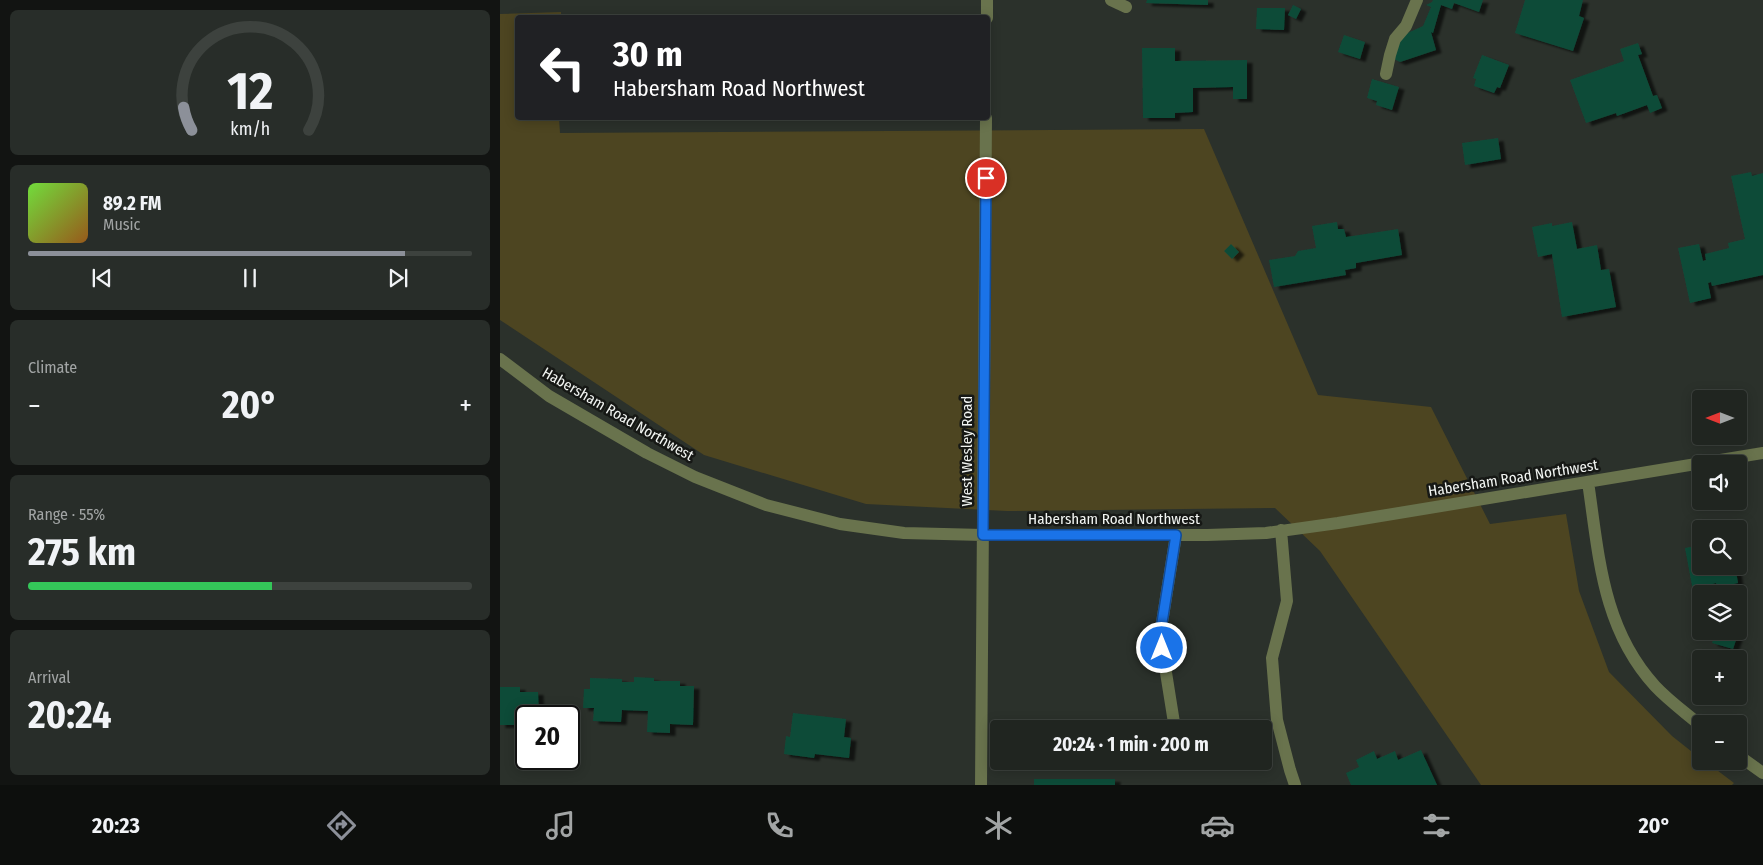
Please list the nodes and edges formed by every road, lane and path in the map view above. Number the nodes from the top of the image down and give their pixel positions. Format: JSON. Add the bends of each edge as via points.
{"nodes":[{"id":1,"x":987,"y":0,"type":"edge"},
{"id":2,"x":1111,"y":0,"type":"edge"},
{"id":3,"x":1417,"y":0,"type":"edge"},
{"id":4,"x":1126,"y":8,"type":"dead end"},
{"id":5,"x":986,"y":15,"type":"edge"},
{"id":6,"x":1386,"y":74,"type":"dead end"},
{"id":7,"x":986,"y":120,"type":"edge"},
{"id":8,"x":500,"y":359,"type":"edge"},
{"id":9,"x":1763,"y":453,"type":"edge"},
{"id":10,"x":1588,"y":482,"type":"junction"},
{"id":11,"x":1282,"y":530,"type":"junction"},
{"id":12,"x":983,"y":535,"type":"junction"},
{"id":13,"x":1176,"y":535,"type":"junction"},
{"id":14,"x":1692,"y":718,"type":"edge"},
{"id":15,"x":1174,"y":720,"type":"edge"},
{"id":16,"x":1747,"y":762,"type":"edge"},
{"id":17,"x":1763,"y":773,"type":"edge"},
{"id":18,"x":982,"y":785,"type":"edge"},
{"id":19,"x":1296,"y":785,"type":"edge"}],
"edges":[{"from":1,"to":5,"type":"street"},
{"from":2,"to":4,"type":"street"},
{"from":3,"to":6,"type":"street","via":[[1406,26],[1396,39]]},
{"from":7,"to":12,"type":"street","name":"West Wesley Road"},
{"from":8,"to":12,"type":"street","name":"Habersham Road Northwest","via":[[549,396],[647,453],[695,478],[766,505],[840,524],[904,533]]},
{"from":9,"to":10,"type":"street","name":"Habersham Road Northwest"},
{"from":10,"to":11,"type":"street","name":"Habersham Road Northwest"},
{"from":10,"to":14,"type":"street","via":[[1610,611],[1628,651],[1655,686]]},
{"from":11,"to":13,"type":"street","name":"Habersham Road Northwest"},
{"from":11,"to":19,"type":"street","via":[[1287,601],[1272,658],[1278,720]]},
{"from":12,"to":13,"type":"street","name":"Habersham Road Northwest"},
{"from":12,"to":18,"type":"street","name":"West Wesley Road"},
{"from":13,"to":15,"type":"street","via":[[1160,635]]},
{"from":16,"to":17,"type":"street"}]}
